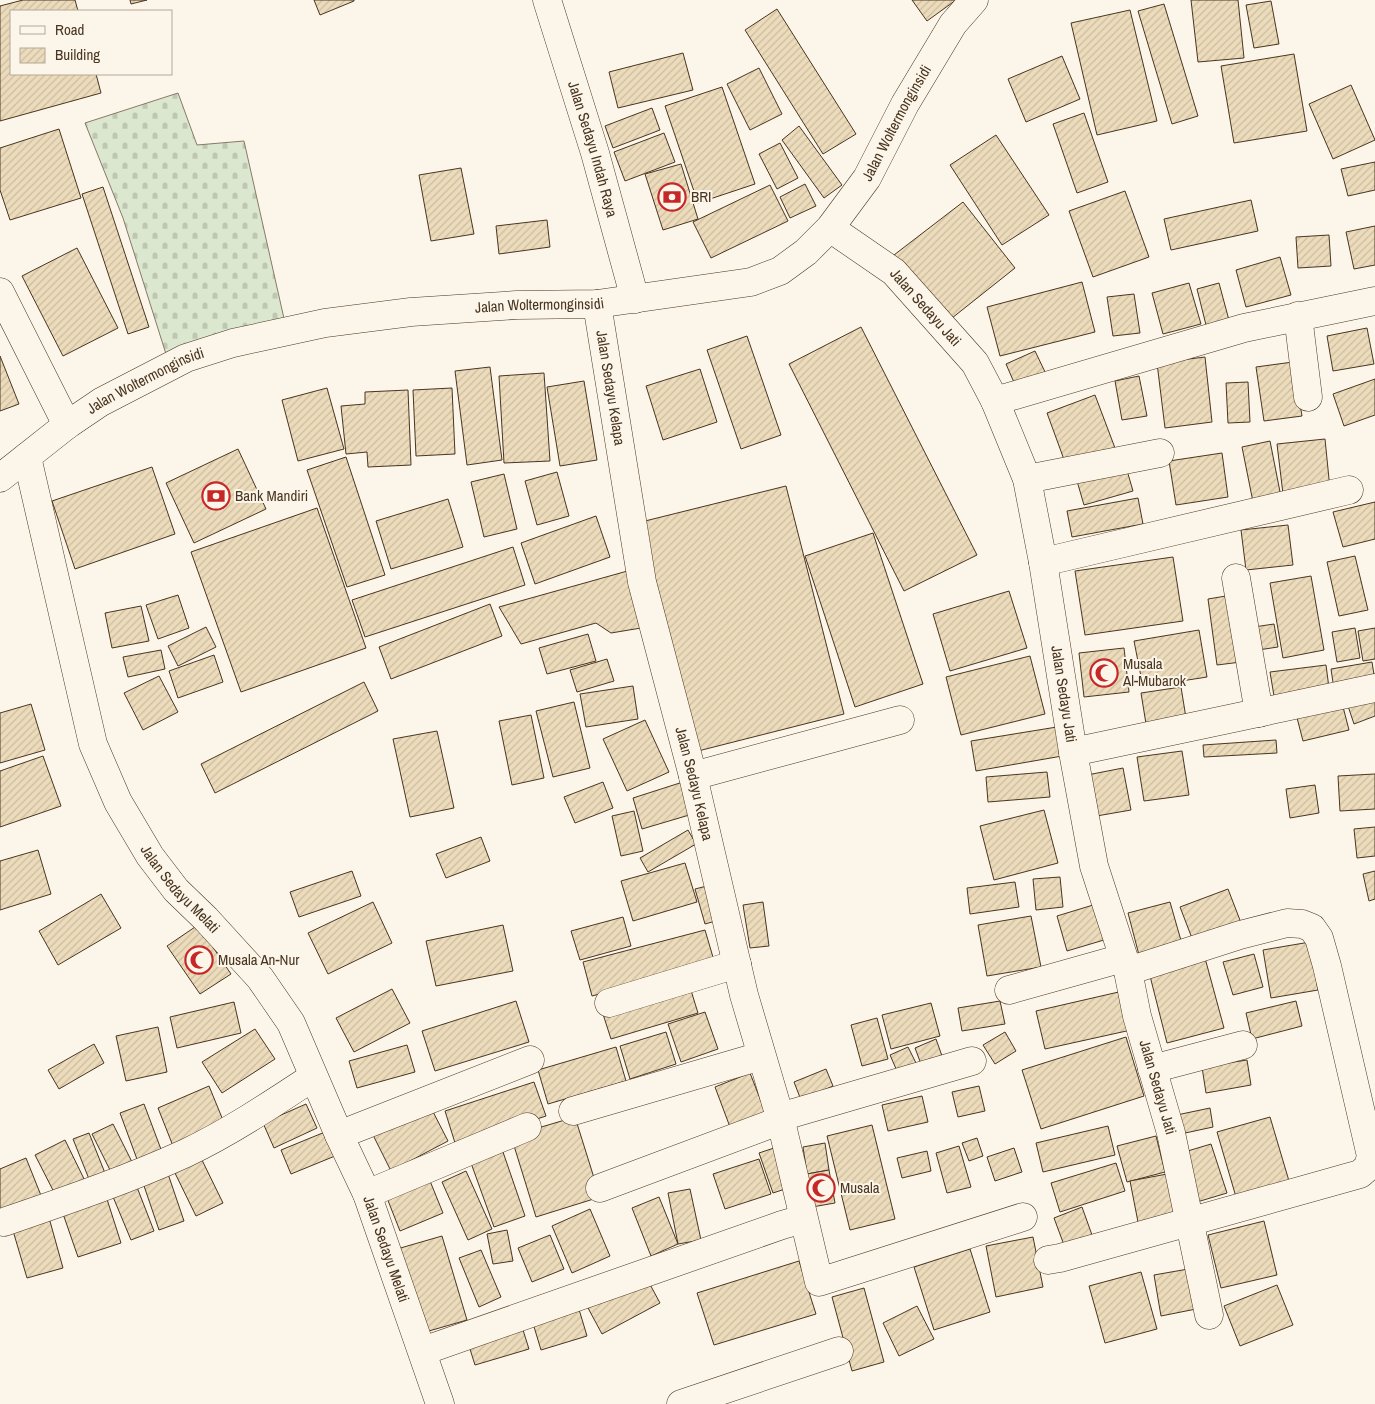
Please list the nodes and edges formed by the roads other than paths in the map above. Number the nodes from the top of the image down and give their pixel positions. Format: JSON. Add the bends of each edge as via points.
{"nodes":[{"id":1,"x":547,"y":0,"type":"edge"},
{"id":2,"x":974,"y":0,"type":"edge"},
{"id":3,"x":830,"y":228,"type":"junction"},
{"id":4,"x":0,"y":292,"type":"edge"},
{"id":5,"x":635,"y":298,"type":"junction"},
{"id":6,"x":1375,"y":301,"type":"edge"},
{"id":7,"x":597,"y":304,"type":"junction"},
{"id":8,"x":1298,"y":316,"type":"junction"},
{"id":9,"x":1308,"y":397,"type":"dead end"},
{"id":10,"x":995,"y":401,"type":"junction"},
{"id":11,"x":67,"y":425,"type":"junction"},
{"id":12,"x":1160,"y":453,"type":"dead end"},
{"id":13,"x":27,"y":457,"type":"junction"},
{"id":14,"x":0,"y":478,"type":"edge"},
{"id":15,"x":1027,"y":479,"type":"junction"},
{"id":16,"x":1349,"y":490,"type":"dead end"},
{"id":17,"x":1043,"y":562,"type":"junction"},
{"id":18,"x":1236,"y":578,"type":"dead end"},
{"id":19,"x":1375,"y":688,"type":"edge"},
{"id":20,"x":1259,"y":713,"type":"junction"},
{"id":21,"x":900,"y":720,"type":"dead end"},
{"id":22,"x":1073,"y":752,"type":"junction"},
{"id":23,"x":693,"y":776,"type":"junction"},
{"id":24,"x":737,"y":964,"type":"junction"},
{"id":25,"x":1125,"y":965,"type":"junction"},
{"id":26,"x":1009,"y":990,"type":"dead end"},
{"id":27,"x":609,"y":1003,"type":"dead end"},
{"id":28,"x":1243,"y":1045,"type":"dead end"},
{"id":29,"x":761,"y":1056,"type":"junction"},
{"id":30,"x":530,"y":1060,"type":"dead end"},
{"id":31,"x":972,"y":1061,"type":"dead end"},
{"id":32,"x":1152,"y":1069,"type":"junction"},
{"id":33,"x":313,"y":1076,"type":"junction"},
{"id":34,"x":573,"y":1111,"type":"dead end"},
{"id":35,"x":780,"y":1117,"type":"junction"},
{"id":36,"x":527,"y":1127,"type":"dead end"},
{"id":37,"x":339,"y":1135,"type":"junction"},
{"id":38,"x":600,"y":1188,"type":"dead end"},
{"id":39,"x":367,"y":1194,"type":"junction"},
{"id":40,"x":1023,"y":1217,"type":"dead end"},
{"id":41,"x":803,"y":1219,"type":"junction"},
{"id":42,"x":4,"y":1222,"type":"dead end"},
{"id":43,"x":1189,"y":1222,"type":"junction"},
{"id":44,"x":1048,"y":1260,"type":"dead end"},
{"id":45,"x":1209,"y":1315,"type":"dead end"},
{"id":46,"x":423,"y":1351,"type":"junction"},
{"id":47,"x":839,"y":1351,"type":"dead end"},
{"id":48,"x":440,"y":1404,"type":"edge"},
{"id":49,"x":681,"y":1404,"type":"edge"}],
"edges":[{"from":1,"to":5,"type":"street","name":"Jalan Sedayu Indah Raya","via":[[595,153]]},
{"from":2,"to":3,"type":"street","name":"Jalan Woltermonginsidi","via":[[953,24],[905,104],[867,178]]},
{"from":3,"to":5,"type":"street","name":"Jalan Woltermonginsidi","via":[[806,252],[780,271],[750,282]]},
{"from":3,"to":10,"type":"street","name":"Jalan Sedayu Jati","via":[[894,272],[975,363]]},
{"from":4,"to":11,"type":"street"},
{"from":5,"to":7,"type":"street","name":"Jalan Woltermonginsidi"},
{"from":6,"to":8,"type":"street"},
{"from":7,"to":11,"type":"street","name":"Jalan Woltermonginsidi","via":[[411,312],[325,323],[242,341],[186,358],[101,402]]},
{"from":7,"to":23,"type":"street","name":"Jalan Sedayu Kelapa","via":[[642,582]]},
{"from":8,"to":9,"type":"street"},
{"from":8,"to":10,"type":"street","via":[[1207,338]]},
{"from":10,"to":15,"type":"street","name":"Jalan Sedayu Jati"},
{"from":11,"to":13,"type":"street","name":"Jalan Woltermonginsidi"},
{"from":12,"to":15,"type":"street"},
{"from":13,"to":14,"type":"street","name":"Jalan Woltermonginsidi"},
{"from":13,"to":33,"type":"street","name":"Jalan Sedayu Melati","via":[[93,744],[118,802],[150,856],[176,890],[220,934],[277,1000],[291,1023]]},
{"from":15,"to":17,"type":"street","name":"Jalan Sedayu Jati"},
{"from":16,"to":17,"type":"street"},
{"from":17,"to":22,"type":"street","name":"Jalan Sedayu Jati"},
{"from":18,"to":20,"type":"street"},
{"from":19,"to":20,"type":"street"},
{"from":20,"to":22,"type":"street"},
{"from":21,"to":23,"type":"street"},
{"from":22,"to":25,"type":"street","name":"Jalan Sedayu Jati","via":[[1094,866]]},
{"from":23,"to":24,"type":"street","name":"Jalan Sedayu Kelapa"},
{"from":24,"to":27,"type":"street"},
{"from":24,"to":29,"type":"street","name":"Jalan Sedayu Kelapa"},
{"from":25,"to":26,"type":"street"},
{"from":25,"to":32,"type":"street","name":"Jalan Sedayu Jati"},
{"from":25,"to":43,"type":"street","via":[[1288,923],[1302,924],[1312,928],[1319,938],[1334,992],[1371,1156],[1368,1167],[1360,1174]]},
{"from":28,"to":32,"type":"street"},
{"from":29,"to":34,"type":"street"},
{"from":29,"to":35,"type":"street","name":"Jalan Sedayu Kelapa"},
{"from":30,"to":37,"type":"street"},
{"from":31,"to":35,"type":"street"},
{"from":32,"to":43,"type":"street","name":"Jalan Sedayu Jati","via":[[1171,1132]]},
{"from":33,"to":37,"type":"street","name":"Jalan Sedayu Melati"},
{"from":33,"to":42,"type":"street","via":[[254,1115],[185,1153],[90,1193]]},
{"from":35,"to":38,"type":"street","via":[[771,1124]]},
{"from":35,"to":41,"type":"street","name":"Jalan Sedayu Kelapa"},
{"from":36,"to":39,"type":"street"},
{"from":37,"to":39,"type":"street","name":"Jalan Sedayu Melati"},
{"from":39,"to":46,"type":"street","name":"Jalan Sedayu Melati"},
{"from":40,"to":41,"type":"street","name":"Jalan Sedayu Kelapa","via":[[819,1282]]},
{"from":41,"to":46,"type":"street"},
{"from":43,"to":44,"type":"street"},
{"from":43,"to":45,"type":"street","name":"Jalan Sedayu Jati"},
{"from":46,"to":48,"type":"street","name":"Jalan Sedayu Melati"},
{"from":47,"to":49,"type":"street"}]}
